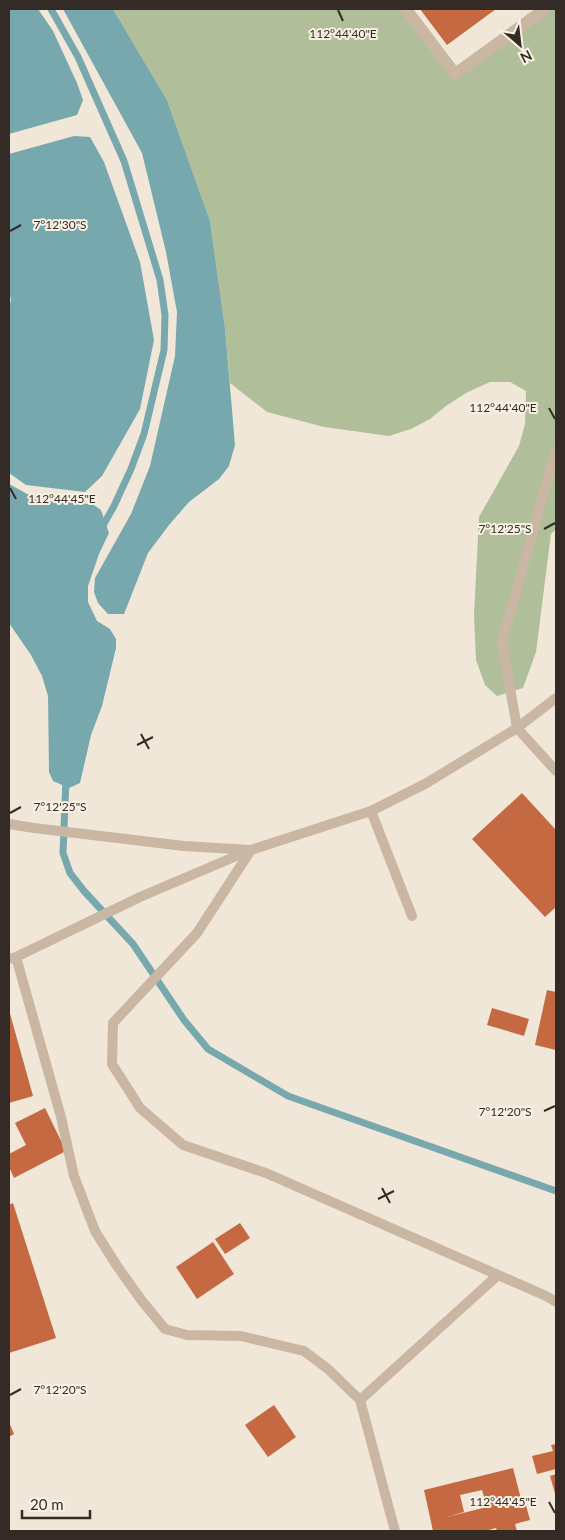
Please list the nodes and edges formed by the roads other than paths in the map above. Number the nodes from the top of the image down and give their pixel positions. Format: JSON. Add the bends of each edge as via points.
{"nodes":[{"id":1,"x":406,"y":9,"type":"edge"},
{"id":2,"x":545,"y":9,"type":"edge"},
{"id":3,"x":556,"y":449,"type":"edge"},
{"id":4,"x":556,"y":698,"type":"edge"},
{"id":5,"x":517,"y":728,"type":"junction"},
{"id":6,"x":556,"y":770,"type":"edge"},
{"id":7,"x":371,"y":811,"type":"junction"},
{"id":8,"x":9,"y":824,"type":"edge"},
{"id":9,"x":251,"y":850,"type":"junction"},
{"id":10,"x":412,"y":916,"type":"dead end"},
{"id":11,"x":12,"y":958,"type":"edge"},
{"id":12,"x":498,"y":1274,"type":"junction"},
{"id":13,"x":556,"y":1302,"type":"edge"},
{"id":14,"x":360,"y":1400,"type":"junction"},
{"id":15,"x":396,"y":1531,"type":"edge"}],
"edges":[{"from":1,"to":2,"type":"street","via":[[455,74]]},
{"from":3,"to":5,"type":"lane","via":[[502,642]]},
{"from":4,"to":5,"type":"lane"},
{"from":5,"to":6,"type":"lane"},
{"from":5,"to":7,"type":"lane","via":[[425,784]]},
{"from":7,"to":9,"type":"lane"},
{"from":7,"to":10,"type":"lane"},
{"from":8,"to":9,"type":"lane","via":[[184,846]]},
{"from":9,"to":11,"type":"lane","via":[[140,897]]},
{"from":9,"to":12,"type":"lane","via":[[196,933],[113,1023],[112,1064],[140,1108],[183,1145],[266,1173]]},
{"from":11,"to":14,"type":"lane","via":[[61,1116],[78,1185],[95,1231],[142,1301],[165,1328],[187,1336],[241,1336],[304,1351]]},
{"from":12,"to":13,"type":"lane"},
{"from":12,"to":14,"type":"lane"},
{"from":14,"to":15,"type":"lane"}]}
